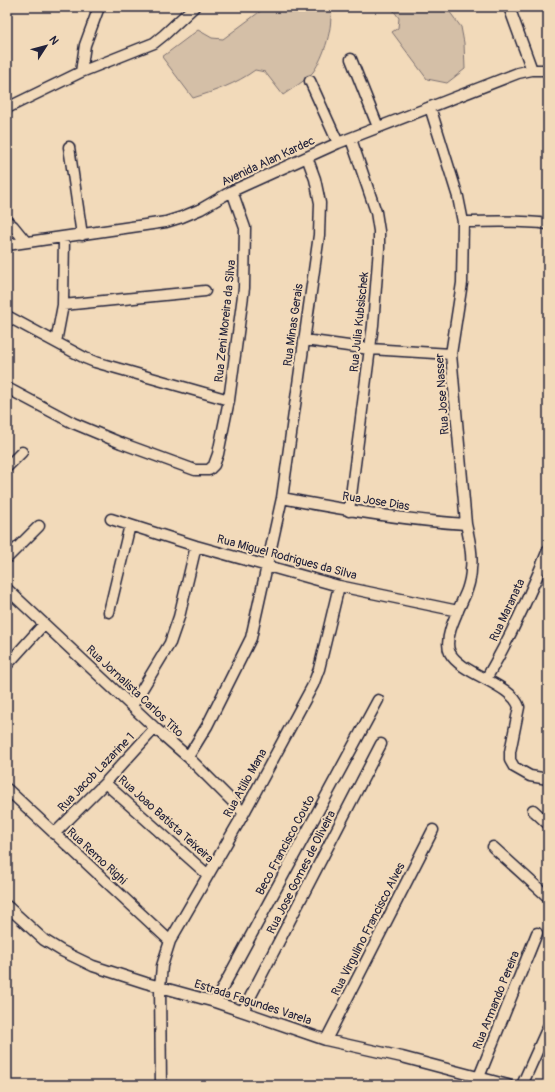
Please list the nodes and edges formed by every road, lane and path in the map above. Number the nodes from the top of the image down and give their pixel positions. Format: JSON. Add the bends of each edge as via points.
{"nodes":[{"id":1,"x":99,"y":7,"type":"edge"},
{"id":2,"x":194,"y":7,"type":"edge"},
{"id":3,"x":509,"y":7,"type":"edge"},
{"id":4,"x":351,"y":59,"type":"dead end"},
{"id":5,"x":532,"y":70,"type":"junction"},
{"id":6,"x":548,"y":70,"type":"edge"},
{"id":7,"x":81,"y":72,"type":"junction"},
{"id":8,"x":310,"y":81,"type":"dead end"},
{"id":9,"x":430,"y":106,"type":"junction"},
{"id":10,"x":7,"y":108,"type":"edge"},
{"id":11,"x":378,"y":127,"type":"junction"},
{"id":12,"x":351,"y":139,"type":"junction"},
{"id":13,"x":338,"y":143,"type":"junction"},
{"id":14,"x":69,"y":147,"type":"dead end"},
{"id":15,"x":307,"y":157,"type":"junction"},
{"id":16,"x":232,"y":191,"type":"junction"},
{"id":17,"x":7,"y":221,"type":"edge"},
{"id":18,"x":463,"y":222,"type":"junction"},
{"id":19,"x":548,"y":224,"type":"edge"},
{"id":20,"x":82,"y":235,"type":"junction"},
{"id":21,"x":64,"y":238,"type":"junction"},
{"id":22,"x":26,"y":242,"type":"junction"},
{"id":23,"x":7,"y":245,"type":"edge"},
{"id":24,"x":205,"y":291,"type":"dead end"},
{"id":25,"x":62,"y":305,"type":"junction"},
{"id":26,"x":7,"y":316,"type":"edge"},
{"id":27,"x":305,"y":340,"type":"junction"},
{"id":28,"x":56,"y":342,"type":"junction"},
{"id":29,"x":370,"y":349,"type":"junction"},
{"id":30,"x":451,"y":354,"type":"junction"},
{"id":31,"x":7,"y":388,"type":"edge"},
{"id":32,"x":229,"y":400,"type":"junction"},
{"id":33,"x":22,"y":452,"type":"dead end"},
{"id":34,"x":7,"y":467,"type":"edge"},
{"id":35,"x":282,"y":498,"type":"junction"},
{"id":36,"x":349,"y":511,"type":"junction"},
{"id":37,"x":111,"y":519,"type":"dead end"},
{"id":38,"x":466,"y":524,"type":"junction"},
{"id":39,"x":130,"y":525,"type":"junction"},
{"id":40,"x":39,"y":526,"type":"dead end"},
{"id":41,"x":196,"y":546,"type":"junction"},
{"id":42,"x":548,"y":550,"type":"edge"},
{"id":43,"x":7,"y":558,"type":"edge"},
{"id":44,"x":268,"y":565,"type":"junction"},
{"id":45,"x":339,"y":586,"type":"junction"},
{"id":46,"x":7,"y":589,"type":"edge"},
{"id":47,"x":458,"y":611,"type":"junction"},
{"id":48,"x":109,"y":612,"type":"dead end"},
{"id":49,"x":44,"y":624,"type":"junction"},
{"id":50,"x":7,"y":665,"type":"edge"},
{"id":51,"x":486,"y":679,"type":"junction"},
{"id":52,"x":378,"y":700,"type":"dead end"},
{"id":53,"x":132,"y":706,"type":"junction"},
{"id":54,"x":155,"y":728,"type":"junction"},
{"id":55,"x":381,"y":744,"type":"dead end"},
{"id":56,"x":188,"y":756,"type":"junction"},
{"id":57,"x":548,"y":778,"type":"edge"},
{"id":58,"x":105,"y":783,"type":"junction"},
{"id":59,"x":7,"y":789,"type":"edge"},
{"id":60,"x":533,"y":810,"type":"dead end"},
{"id":61,"x":244,"y":813,"type":"junction"},
{"id":62,"x":548,"y":824,"type":"edge"},
{"id":63,"x":433,"y":830,"type":"dead end"},
{"id":64,"x":54,"y":834,"type":"junction"},
{"id":65,"x":493,"y":847,"type":"dead end"},
{"id":66,"x":208,"y":875,"type":"junction"},
{"id":67,"x":548,"y":897,"type":"edge"},
{"id":68,"x":7,"y":906,"type":"edge"},
{"id":69,"x":537,"y":933,"type":"dead end"},
{"id":70,"x":170,"y":941,"type":"junction"},
{"id":71,"x":160,"y":987,"type":"junction"},
{"id":72,"x":215,"y":1002,"type":"junction"},
{"id":73,"x":243,"y":1011,"type":"junction"},
{"id":74,"x":548,"y":1027,"type":"edge"},
{"id":75,"x":326,"y":1040,"type":"junction"},
{"id":76,"x":479,"y":1077,"type":"junction"},
{"id":77,"x":161,"y":1085,"type":"edge"},
{"id":78,"x":508,"y":1085,"type":"edge"},
{"id":79,"x":522,"y":1085,"type":"edge"}],
"edges":[{"from":1,"to":7,"type":"street","via":[[85,45]]},
{"from":2,"to":7,"type":"street","via":[[154,43]]},
{"from":3,"to":5,"type":"street"},
{"from":4,"to":11,"type":"street"},
{"from":5,"to":6,"type":"street","name":"Avenida Alan Kardec"},
{"from":5,"to":9,"type":"street","name":"Avenida Alan Kardec"},
{"from":7,"to":10,"type":"street"},
{"from":8,"to":13,"type":"street"},
{"from":9,"to":11,"type":"street","name":"Avenida Alan Kardec"},
{"from":9,"to":18,"type":"street","name":"Rua Jose Nasser","via":[[458,197]]},
{"from":11,"to":12,"type":"street","name":"Avenida Alan Kardec"},
{"from":12,"to":13,"type":"street","name":"Avenida Alan Kardec"},
{"from":12,"to":29,"type":"street","name":"Rua Julia Kubsischek","via":[[376,212],[379,230]]},
{"from":13,"to":15,"type":"street","name":"Avenida Alan Kardec"},
{"from":14,"to":20,"type":"street"},
{"from":15,"to":16,"type":"street","name":"Avenida Alan Kardec"},
{"from":15,"to":27,"type":"street","name":"Rua Minas Gerais","via":[[320,203],[319,235]]},
{"from":16,"to":20,"type":"street","name":"Avenida Alan Kardec","via":[[182,217],[166,222]]},
{"from":16,"to":32,"type":"street","name":"Rua Zeni Moreira da Silva","via":[[245,228],[245,244],[244,288]]},
{"from":17,"to":22,"type":"street"},
{"from":18,"to":19,"type":"street"},
{"from":18,"to":30,"type":"street","name":"Rua Jose Nasser","via":[[462,283]]},
{"from":20,"to":21,"type":"street","name":"Avenida Alan Kardec"},
{"from":21,"to":22,"type":"street","name":"Avenida Alan Kardec"},
{"from":21,"to":25,"type":"street"},
{"from":22,"to":23,"type":"street","name":"Avenida Alan Kardec"},
{"from":24,"to":25,"type":"street"},
{"from":25,"to":28,"type":"street"},
{"from":26,"to":28,"type":"street"},
{"from":27,"to":29,"type":"street"},
{"from":27,"to":35,"type":"street","name":"Rua Minas Gerais"},
{"from":28,"to":32,"type":"street","via":[[95,362]]},
{"from":29,"to":30,"type":"street"},
{"from":29,"to":36,"type":"street","name":"Rua Julia Kubsischek"},
{"from":30,"to":38,"type":"street","name":"Rua Jose Nasser"},
{"from":31,"to":32,"type":"street","name":"Rua Zeni Moreira da Silva","via":[[73,423],[195,470],[209,470],[214,465]]},
{"from":33,"to":34,"type":"street"},
{"from":35,"to":36,"type":"street","name":"Rua Jose Dias"},
{"from":35,"to":44,"type":"street","name":"Rua Minas Gerais"},
{"from":36,"to":38,"type":"street","name":"Rua Jose Dias"},
{"from":37,"to":39,"type":"street","name":"Rua Miguel Rodrigues da Silva"},
{"from":38,"to":47,"type":"street","name":"Rua Jose Nasser","via":[[472,568]]},
{"from":39,"to":41,"type":"street","name":"Rua Miguel Rodrigues da Silva"},
{"from":39,"to":48,"type":"street"},
{"from":40,"to":43,"type":"street"},
{"from":41,"to":44,"type":"street","name":"Rua Miguel Rodrigues da Silva"},
{"from":41,"to":53,"type":"street","via":[[170,643]]},
{"from":42,"to":51,"type":"street","name":"Rua Maranata","via":[[506,646]]},
{"from":44,"to":45,"type":"street","name":"Rua Miguel Rodrigues da Silva"},
{"from":44,"to":56,"type":"street","name":"Rua Minas Gerais","via":[[251,638],[207,726]]},
{"from":45,"to":47,"type":"street","name":"Rua Miguel Rodrigues da Silva"},
{"from":45,"to":61,"type":"street","name":"Rua Atilio Mana","via":[[313,686]]},
{"from":46,"to":49,"type":"street","name":"Rua Jornalista Carlos Tito"},
{"from":47,"to":51,"type":"street","name":"Rua Jose Nasser","via":[[449,636],[450,654],[464,667]]},
{"from":49,"to":50,"type":"street"},
{"from":49,"to":53,"type":"street","name":"Rua Jornalista Carlos Tito"},
{"from":51,"to":57,"type":"street","via":[[517,702],[518,715],[510,752],[510,760],[514,767],[530,776]]},
{"from":52,"to":72,"type":"street","name":"Beco Francisco Couto"},
{"from":53,"to":54,"type":"street","name":"Rua Jornalista Carlos Tito"},
{"from":54,"to":56,"type":"street","name":"Rua Jornalista Carlos Tito"},
{"from":54,"to":58,"type":"street","name":"Rua Jacob Lazarine 1"},
{"from":55,"to":73,"type":"street","name":"Rua Jose Gomes de Oliveira"},
{"from":56,"to":61,"type":"street","name":"Rua Jornalista Carlos Tito"},
{"from":58,"to":64,"type":"street","name":"Rua Jacob Lazarine 1"},
{"from":58,"to":66,"type":"street","name":"Rua Joao Batista Teixeira"},
{"from":59,"to":64,"type":"street","name":"Rua Remo Righi"},
{"from":60,"to":62,"type":"street"},
{"from":61,"to":66,"type":"street","name":"Rua Atilio Mana"},
{"from":63,"to":75,"type":"street","name":"Rua Virgulino Francisco Alves"},
{"from":64,"to":70,"type":"street","name":"Rua Remo Righi"},
{"from":65,"to":67,"type":"street"},
{"from":66,"to":70,"type":"street","name":"Rua Atilio Mana"},
{"from":68,"to":71,"type":"street","name":"Estrada Fagundes Varela","via":[[40,936],[62,951],[93,966]]},
{"from":69,"to":76,"type":"street","name":"Rua Armando Pereira"},
{"from":70,"to":71,"type":"street","name":"Rua Atilio Mana","via":[[162,966]]},
{"from":71,"to":72,"type":"street","name":"Estrada Fagundes Varela"},
{"from":71,"to":77,"type":"street","name":"Rua Atilio Mana"},
{"from":72,"to":73,"type":"street","name":"Estrada Fagundes Varela"},
{"from":73,"to":75,"type":"street","name":"Estrada Fagundes Varela"},
{"from":74,"to":79,"type":"street"},
{"from":75,"to":76,"type":"street","name":"Estrada Fagundes Varela"},
{"from":76,"to":78,"type":"street","name":"Estrada Fagundes Varela"}]}
